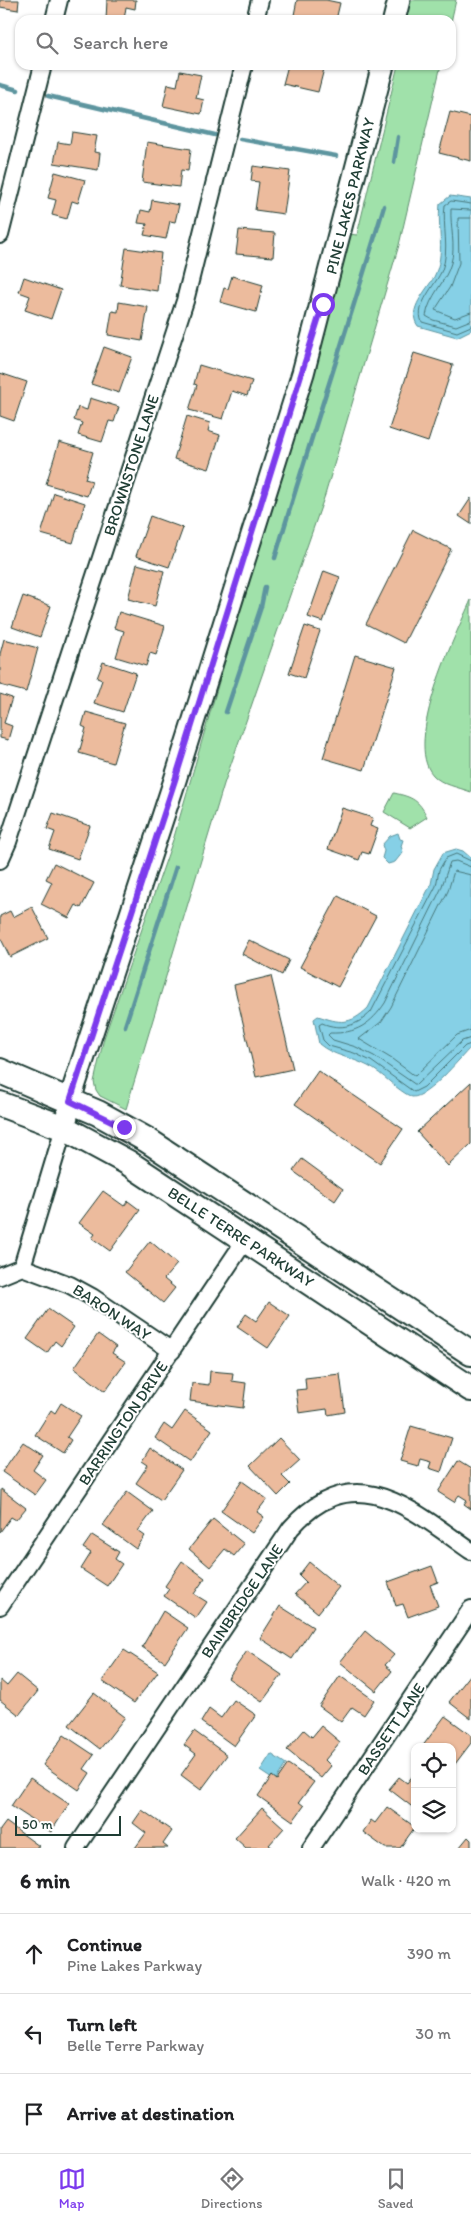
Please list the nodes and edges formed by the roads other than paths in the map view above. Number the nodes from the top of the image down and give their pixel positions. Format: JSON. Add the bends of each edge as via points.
{"nodes":[{"id":1,"x":59,"y":0,"type":"edge"},
{"id":2,"x":260,"y":0,"type":"edge"},
{"id":3,"x":399,"y":0,"type":"edge"},
{"id":4,"x":55,"y":15,"type":"edge"},
{"id":5,"x":256,"y":15,"type":"edge"},
{"id":6,"x":395,"y":15,"type":"edge"},
{"id":7,"x":42,"y":70,"type":"edge"},
{"id":8,"x":243,"y":70,"type":"edge"},
{"id":9,"x":382,"y":70,"type":"edge"},
{"id":10,"x":0,"y":235,"type":"edge"},
{"id":11,"x":0,"y":860,"type":"edge"},
{"id":12,"x":0,"y":1071,"type":"edge"},
{"id":13,"x":70,"y":1101,"type":"junction"},
{"id":14,"x":0,"y":1104,"type":"edge"},
{"id":15,"x":64,"y":1128,"type":"junction"},
{"id":16,"x":246,"y":1239,"type":"junction"},
{"id":17,"x":22,"y":1267,"type":"junction"},
{"id":18,"x":0,"y":1276,"type":"edge"},
{"id":19,"x":172,"y":1351,"type":"junction"},
{"id":20,"x":471,"y":1353,"type":"edge"},
{"id":21,"x":471,"y":1389,"type":"edge"},
{"id":22,"x":471,"y":1551,"type":"edge"},
{"id":23,"x":0,"y":1606,"type":"edge"},
{"id":24,"x":471,"y":1609,"type":"edge"},
{"id":25,"x":76,"y":1848,"type":"edge"},
{"id":26,"x":311,"y":1848,"type":"edge"}],
"edges":[{"from":1,"to":4,"type":"street"},
{"from":2,"to":5,"type":"street"},
{"from":3,"to":6,"type":"street"},
{"from":7,"to":10,"type":"street"},
{"from":8,"to":11,"type":"street","name":"BROWNSTONE LANE","via":[[180,317]]},
{"from":9,"to":13,"type":"street","name":"PINE LAKES PARKWAY","via":[[303,373]]},
{"from":12,"to":13,"type":"main road","name":"BELLE TERRE PARKWAY"},
{"from":13,"to":15,"type":"street","name":"PINE LAKES PARKWAY"},
{"from":13,"to":20,"type":"main road","name":"BELLE TERRE PARKWAY","via":[[171,1155]]},
{"from":14,"to":15,"type":"main road","name":"BELLE TERRE PARKWAY"},
{"from":15,"to":16,"type":"main road","name":"BELLE TERRE PARKWAY","via":[[127,1162]]},
{"from":15,"to":17,"type":"street"},
{"from":16,"to":19,"type":"street","name":"BARRINGTON DRIVE"},
{"from":16,"to":21,"type":"main road","name":"BELLE TERRE PARKWAY"},
{"from":17,"to":18,"type":"street"},
{"from":17,"to":19,"type":"street","name":"BARON WAY","via":[[92,1297]]},
{"from":19,"to":23,"type":"street","name":"BARRINGTON DRIVE"},
{"from":22,"to":25,"type":"street","name":"BAINBRIDGE LANE","via":[[400,1503],[375,1494],[358,1491],[337,1495],[308,1510],[291,1528]]},
{"from":24,"to":26,"type":"street","name":"BASSETT LANE"}]}
